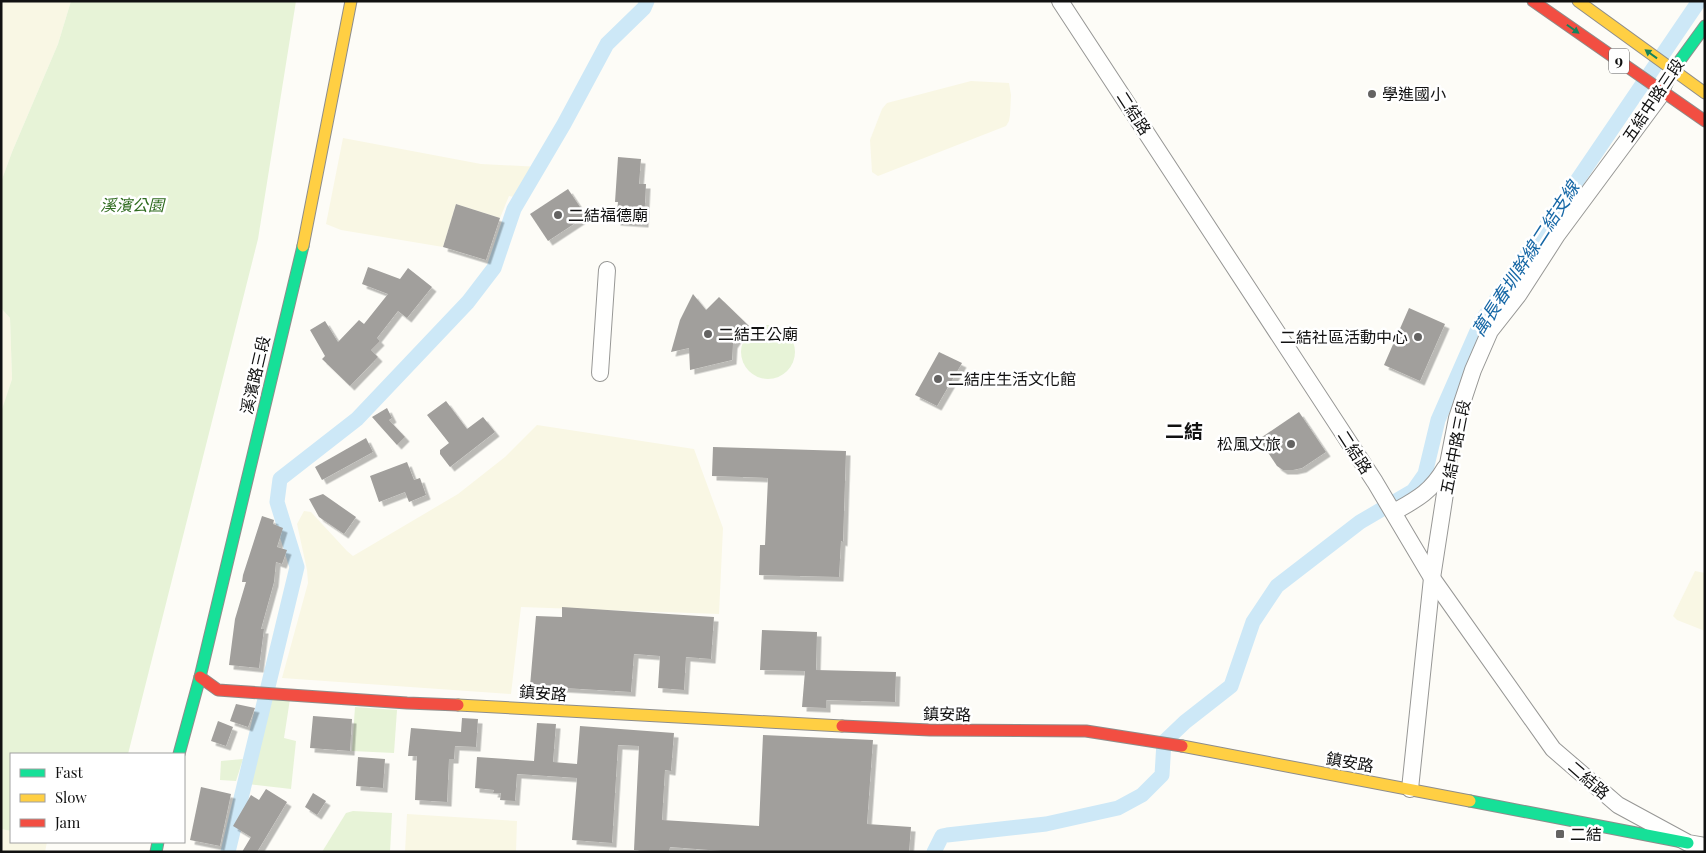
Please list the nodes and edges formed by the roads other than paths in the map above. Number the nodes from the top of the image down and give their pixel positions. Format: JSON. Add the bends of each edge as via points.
{"nodes":[{"id":1,"x":351,"y":1,"type":"edge"},
{"id":2,"x":1060,"y":1,"type":"edge"},
{"id":3,"x":1533,"y":1,"type":"edge"},
{"id":4,"x":1578,"y":1,"type":"edge"},
{"id":5,"x":1705,"y":26,"type":"edge"},
{"id":6,"x":1673,"y":70,"type":"junction"},
{"id":7,"x":1663,"y":92,"type":"junction"},
{"id":8,"x":1705,"y":93,"type":"edge"},
{"id":9,"x":1705,"y":121,"type":"edge"},
{"id":10,"x":607,"y":270,"type":"dead end"},
{"id":11,"x":600,"y":373,"type":"dead end"},
{"id":12,"x":1448,"y":464,"type":"junction"},
{"id":13,"x":1389,"y":505,"type":"junction"},
{"id":14,"x":1432,"y":578,"type":"junction"},
{"id":15,"x":200,"y":677,"type":"junction"},
{"id":16,"x":180,"y":753,"type":"edge"},
{"id":17,"x":1410,"y":789,"type":"junction"},
{"id":18,"x":1688,"y":843,"type":"junction"},
{"id":19,"x":1705,"y":846,"type":"edge"}],
"edges":[{"from":1,"to":15,"type":"street","name":"溪濱路三段","via":[[304,240]]},
{"from":2,"to":13,"type":"street","name":"二結路"},
{"from":3,"to":7,"type":"street","number":"9","one_way":true},
{"from":6,"to":4,"type":"street","number":"9","one_way":true},
{"from":5,"to":6,"type":"street","name":"五結中路三段"},
{"from":6,"to":7,"type":"street","name":"五結中路三段"},
{"from":6,"to":8,"type":"street","number":"9"},
{"from":7,"to":9,"type":"street","number":"9"},
{"from":7,"to":12,"type":"street","name":"五結中路三段","via":[[1490,331],[1457,418]]},
{"from":10,"to":11,"type":"street"},
{"from":12,"to":13,"type":"street","via":[[1436,484],[1418,499]]},
{"from":12,"to":14,"type":"street","name":"五結中路三段"},
{"from":13,"to":14,"type":"street","name":"二結路"},
{"from":14,"to":17,"type":"street","name":"五結中路三段"},
{"from":14,"to":18,"type":"street","name":"二結路","via":[[1553,749],[1618,805]]},
{"from":15,"to":16,"type":"street","name":"溪濱路三段"},
{"from":15,"to":17,"type":"street","name":"鎮安路","via":[[218,690],[407,703],[930,730],[1086,731]]},
{"from":17,"to":18,"type":"street","name":"鎮安路"},
{"from":18,"to":19,"type":"street","name":"二結路"}]}
